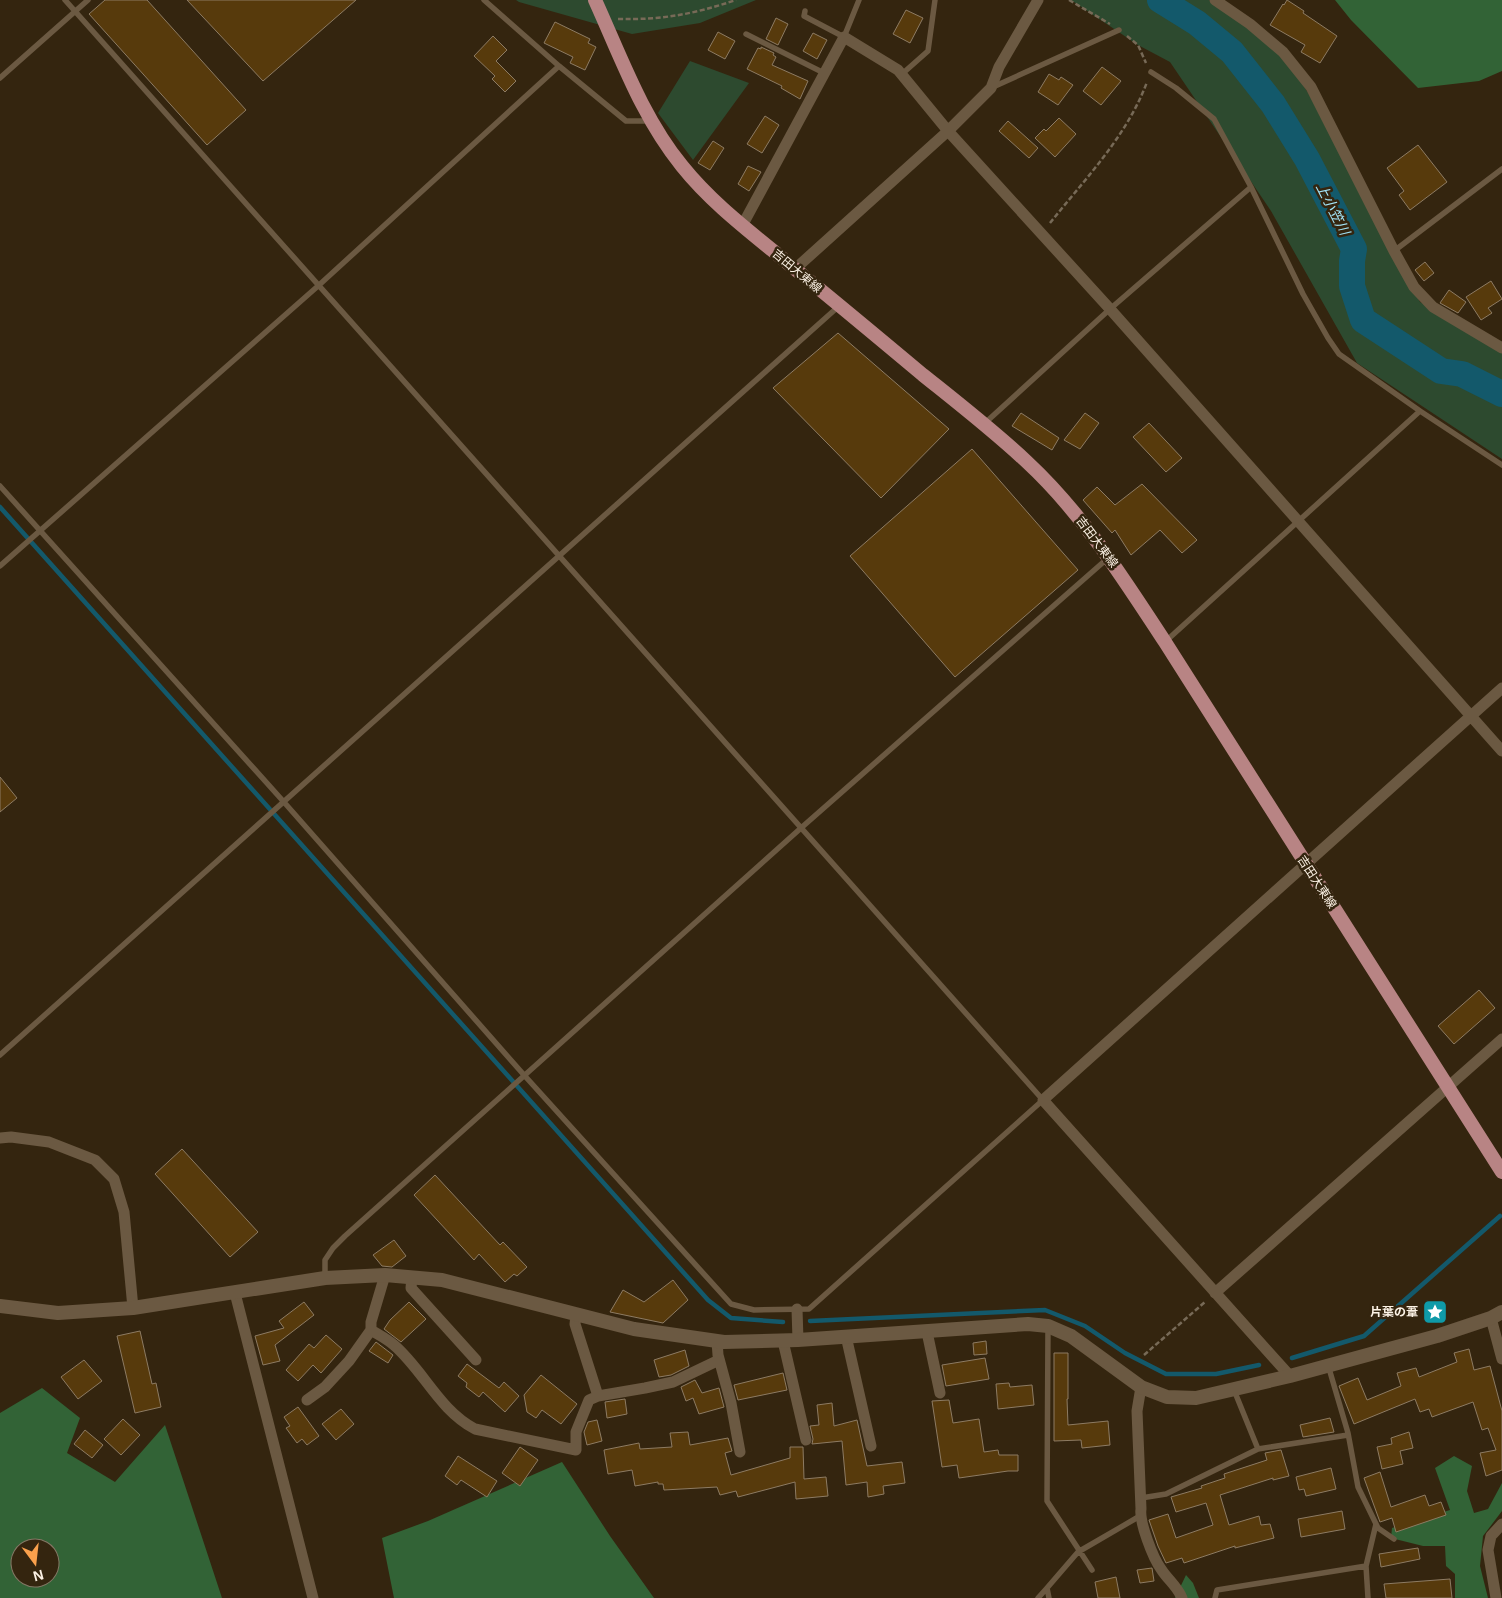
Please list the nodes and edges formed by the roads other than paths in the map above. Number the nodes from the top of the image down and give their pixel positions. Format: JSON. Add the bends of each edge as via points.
{"nodes":[{"id":1,"x":64,"y":0,"type":"edge"},
{"id":2,"x":88,"y":0,"type":"edge"},
{"id":3,"x":484,"y":0,"type":"edge"},
{"id":4,"x":595,"y":0,"type":"edge"},
{"id":5,"x":859,"y":0,"type":"edge"},
{"id":6,"x":935,"y":0,"type":"edge"},
{"id":7,"x":1038,"y":0,"type":"edge"},
{"id":8,"x":1215,"y":0,"type":"edge"},
{"id":9,"x":75,"y":11,"type":"junction"},
{"id":10,"x":805,"y":11,"type":"dead end"},
{"id":11,"x":1119,"y":30,"type":"road end"},
{"id":12,"x":746,"y":34,"type":"dead end"},
{"id":13,"x":844,"y":37,"type":"junction"},
{"id":14,"x":559,"y":66,"type":"junction"},
{"id":15,"x":1150,"y":72,"type":"road end"},
{"id":16,"x":824,"y":73,"type":"junction"},
{"id":17,"x":902,"y":74,"type":"junction"},
{"id":18,"x":0,"y":78,"type":"edge"},
{"id":19,"x":991,"y":88,"type":"junction"},
{"id":20,"x":650,"y":121,"type":"junction"},
{"id":21,"x":948,"y":131,"type":"junction"},
{"id":22,"x":1502,"y":169,"type":"edge"},
{"id":23,"x":1251,"y":187,"type":"junction"},
{"id":24,"x":742,"y":226,"type":"junction"},
{"id":25,"x":1394,"y":251,"type":"junction"},
{"id":26,"x":795,"y":269,"type":"junction"},
{"id":27,"x":318,"y":286,"type":"junction"},
{"id":28,"x":839,"y":306,"type":"junction"},
{"id":29,"x":1110,"y":309,"type":"junction"},
{"id":30,"x":1502,"y":348,"type":"edge"},
{"id":31,"x":1420,"y":411,"type":"junction"},
{"id":32,"x":984,"y":424,"type":"junction"},
{"id":33,"x":1502,"y":465,"type":"edge"},
{"id":34,"x":0,"y":486,"type":"edge"},
{"id":35,"x":1298,"y":522,"type":"junction"},
{"id":36,"x":38,"y":533,"type":"junction"},
{"id":37,"x":560,"y":556,"type":"junction"},
{"id":38,"x":1110,"y":557,"type":"junction"},
{"id":39,"x":0,"y":566,"type":"edge"},
{"id":40,"x":1165,"y":642,"type":"junction"},
{"id":41,"x":1502,"y":688,"type":"edge"},
{"id":42,"x":1471,"y":717,"type":"junction"},
{"id":43,"x":1502,"y":751,"type":"edge"},
{"id":44,"x":280,"y":803,"type":"junction"},
{"id":45,"x":800,"y":828,"type":"junction"},
{"id":46,"x":1305,"y":864,"type":"junction"},
{"id":47,"x":1502,"y":1039,"type":"edge"},
{"id":48,"x":0,"y":1055,"type":"edge"},
{"id":49,"x":522,"y":1077,"type":"junction"},
{"id":50,"x":1448,"y":1087,"type":"junction"},
{"id":51,"x":1044,"y":1100,"type":"junction"},
{"id":52,"x":0,"y":1138,"type":"edge"},
{"id":53,"x":1502,"y":1172,"type":"edge"},
{"id":54,"x":385,"y":1275,"type":"junction"},
{"id":55,"x":412,"y":1277,"type":"junction"},
{"id":56,"x":325,"y":1278,"type":"junction"},
{"id":57,"x":235,"y":1293,"type":"junction"},
{"id":58,"x":1215,"y":1293,"type":"junction"},
{"id":59,"x":0,"y":1306,"type":"edge"},
{"id":60,"x":133,"y":1308,"type":"junction"},
{"id":61,"x":797,"y":1309,"type":"junction"},
{"id":62,"x":576,"y":1315,"type":"junction"},
{"id":63,"x":1496,"y":1315,"type":"edge"},
{"id":64,"x":1048,"y":1326,"type":"junction"},
{"id":65,"x":371,"y":1330,"type":"junction"},
{"id":66,"x":927,"y":1332,"type":"junction"},
{"id":67,"x":846,"y":1336,"type":"junction"},
{"id":68,"x":783,"y":1340,"type":"junction"},
{"id":69,"x":798,"y":1340,"type":"junction"},
{"id":70,"x":717,"y":1341,"type":"junction"},
{"id":71,"x":1502,"y":1359,"type":"edge"},
{"id":72,"x":476,"y":1360,"type":"dead end"},
{"id":73,"x":719,"y":1360,"type":"junction"},
{"id":74,"x":1328,"y":1365,"type":"junction"},
{"id":75,"x":1290,"y":1376,"type":"junction"},
{"id":76,"x":1141,"y":1386,"type":"junction"},
{"id":77,"x":1234,"y":1390,"type":"junction"},
{"id":78,"x":940,"y":1393,"type":"dead end"},
{"id":79,"x":598,"y":1396,"type":"junction"},
{"id":80,"x":307,"y":1400,"type":"dead end"},
{"id":81,"x":1348,"y":1435,"type":"junction"},
{"id":82,"x":806,"y":1440,"type":"dead end"},
{"id":83,"x":871,"y":1446,"type":"dead end"},
{"id":84,"x":1258,"y":1449,"type":"junction"},
{"id":85,"x":740,"y":1452,"type":"dead end"},
{"id":86,"x":1141,"y":1498,"type":"junction"},
{"id":87,"x":1140,"y":1516,"type":"junction"},
{"id":88,"x":1376,"y":1524,"type":"junction"},
{"id":89,"x":1502,"y":1524,"type":"edge"},
{"id":90,"x":1394,"y":1539,"type":"dead end"},
{"id":91,"x":1079,"y":1551,"type":"junction"},
{"id":92,"x":1366,"y":1566,"type":"junction"},
{"id":93,"x":1092,"y":1570,"type":"dead end"},
{"id":94,"x":1047,"y":1588,"type":"junction"},
{"id":95,"x":313,"y":1598,"type":"edge"},
{"id":96,"x":1038,"y":1598,"type":"edge"},
{"id":97,"x":1048,"y":1598,"type":"edge"},
{"id":98,"x":1182,"y":1598,"type":"edge"},
{"id":99,"x":1215,"y":1598,"type":"edge"},
{"id":100,"x":1368,"y":1598,"type":"edge"},
{"id":101,"x":1496,"y":1598,"type":"edge"}],
"edges":[{"from":1,"to":9,"type":"lane"},
{"from":2,"to":9,"type":"lane"},
{"from":3,"to":14,"type":"lane"},
{"from":4,"to":20,"type":"main road","name":"吉田大東線"},
{"from":5,"to":13,"type":"lane"},
{"from":6,"to":17,"type":"lane","via":[[928,51]]},
{"from":7,"to":19,"type":"street","via":[[999,67]]},
{"from":8,"to":25,"type":"street","via":[[1283,52],[1311,87]]},
{"from":9,"to":18,"type":"lane"},
{"from":9,"to":27,"type":"lane"},
{"from":10,"to":13,"type":"lane","via":[[804,16]]},
{"from":11,"to":19,"type":"lane"},
{"from":12,"to":16,"type":"lane"},
{"from":13,"to":16,"type":"street"},
{"from":13,"to":17,"type":"street"},
{"from":14,"to":20,"type":"lane","via":[[626,121]]},
{"from":14,"to":27,"type":"lane"},
{"from":15,"to":23,"type":"lane","via":[[1214,119]]},
{"from":16,"to":24,"type":"street"},
{"from":17,"to":21,"type":"street"},
{"from":19,"to":21,"type":"street"},
{"from":20,"to":24,"type":"main road","name":"吉田大東線","via":[[692,178]]},
{"from":21,"to":26,"type":"street"},
{"from":21,"to":29,"type":"street"},
{"from":22,"to":25,"type":"lane"},
{"from":23,"to":29,"type":"lane"},
{"from":23,"to":31,"type":"lane","via":[[1303,294],[1339,354]]},
{"from":24,"to":26,"type":"main road","name":"吉田大東線"},
{"from":25,"to":30,"type":"street","via":[[1414,287],[1433,308]]},
{"from":26,"to":28,"type":"main road","name":"吉田大東線"},
{"from":27,"to":36,"type":"lane"},
{"from":27,"to":37,"type":"lane"},
{"from":28,"to":32,"type":"main road","name":"吉田大東線"},
{"from":28,"to":37,"type":"lane"},
{"from":29,"to":32,"type":"lane"},
{"from":29,"to":35,"type":"street"},
{"from":31,"to":33,"type":"lane"},
{"from":31,"to":35,"type":"lane"},
{"from":32,"to":38,"type":"main road","name":"吉田大東線","via":[[1052,487]]},
{"from":34,"to":36,"type":"lane"},
{"from":35,"to":40,"type":"lane"},
{"from":35,"to":42,"type":"street"},
{"from":36,"to":39,"type":"lane"},
{"from":36,"to":44,"type":"lane"},
{"from":37,"to":44,"type":"lane"},
{"from":37,"to":45,"type":"lane"},
{"from":38,"to":40,"type":"main road","name":"吉田大東線"},
{"from":38,"to":45,"type":"lane"},
{"from":40,"to":46,"type":"main road","name":"吉田大東線"},
{"from":41,"to":42,"type":"street"},
{"from":42,"to":43,"type":"street"},
{"from":42,"to":46,"type":"street"},
{"from":44,"to":48,"type":"lane"},
{"from":44,"to":49,"type":"lane"},
{"from":45,"to":49,"type":"lane"},
{"from":45,"to":51,"type":"lane"},
{"from":46,"to":50,"type":"main road","name":"吉田大東線"},
{"from":46,"to":51,"type":"street"},
{"from":47,"to":50,"type":"street"},
{"from":49,"to":56,"type":"lane","via":[[333,1248],[325,1260]]},
{"from":49,"to":61,"type":"lane","via":[[731,1304],[754,1310]]},
{"from":50,"to":53,"type":"main road","name":"吉田大東線"},
{"from":50,"to":58,"type":"street"},
{"from":51,"to":58,"type":"street"},
{"from":51,"to":61,"type":"lane","via":[[809,1309]]},
{"from":52,"to":60,"type":"street","via":[[49,1142],[94,1160],[114,1179],[124,1212]]},
{"from":54,"to":55,"type":"street"},
{"from":54,"to":56,"type":"street"},
{"from":54,"to":65,"type":"street"},
{"from":55,"to":62,"type":"street","via":[[442,1280]]},
{"from":55,"to":72,"type":"street","via":[[411,1288]]},
{"from":56,"to":57,"type":"street"},
{"from":57,"to":60,"type":"street"},
{"from":57,"to":95,"type":"street"},
{"from":58,"to":75,"type":"street"},
{"from":59,"to":60,"type":"street","via":[[58,1313]]},
{"from":61,"to":69,"type":"street"},
{"from":62,"to":70,"type":"street","via":[[634,1329]]},
{"from":62,"to":79,"type":"street","via":[[575,1324]]},
{"from":63,"to":71,"type":"street"},
{"from":63,"to":74,"type":"street","via":[[1437,1336]]},
{"from":64,"to":66,"type":"street","via":[[1028,1324]]},
{"from":64,"to":76,"type":"street","via":[[1071,1336]]},
{"from":64,"to":91,"type":"lane","via":[[1047,1501]]},
{"from":65,"to":79,"type":"street","via":[[394,1345],[443,1403],[462,1422],[475,1429],[576,1450],[576,1432],[589,1400]]},
{"from":65,"to":80,"type":"street","via":[[326,1387]]},
{"from":66,"to":67,"type":"street"},
{"from":66,"to":78,"type":"street"},
{"from":67,"to":69,"type":"street"},
{"from":67,"to":83,"type":"street"},
{"from":68,"to":69,"type":"street"},
{"from":68,"to":70,"type":"street"},
{"from":68,"to":82,"type":"street"},
{"from":70,"to":73,"type":"street"},
{"from":73,"to":79,"type":"street","via":[[673,1382]]},
{"from":73,"to":85,"type":"street"},
{"from":74,"to":75,"type":"street"},
{"from":74,"to":81,"type":"lane"},
{"from":75,"to":77,"type":"street"},
{"from":76,"to":77,"type":"street","via":[[1167,1397],[1196,1398]]},
{"from":76,"to":86,"type":"street","via":[[1137,1411]]},
{"from":77,"to":84,"type":"lane"},
{"from":81,"to":84,"type":"lane"},
{"from":81,"to":88,"type":"lane","via":[[1358,1487]]},
{"from":84,"to":86,"type":"lane","via":[[1166,1494]]},
{"from":86,"to":87,"type":"street"},
{"from":87,"to":91,"type":"lane"},
{"from":87,"to":98,"type":"street","via":[[1160,1568]]},
{"from":88,"to":90,"type":"lane"},
{"from":88,"to":92,"type":"lane"},
{"from":89,"to":101,"type":"street","via":[[1491,1536],[1488,1550]]},
{"from":91,"to":93,"type":"lane"},
{"from":91,"to":94,"type":"lane"},
{"from":92,"to":99,"type":"lane","via":[[1217,1590]]},
{"from":92,"to":100,"type":"lane"},
{"from":94,"to":96,"type":"lane"},
{"from":94,"to":97,"type":"lane"}]}
